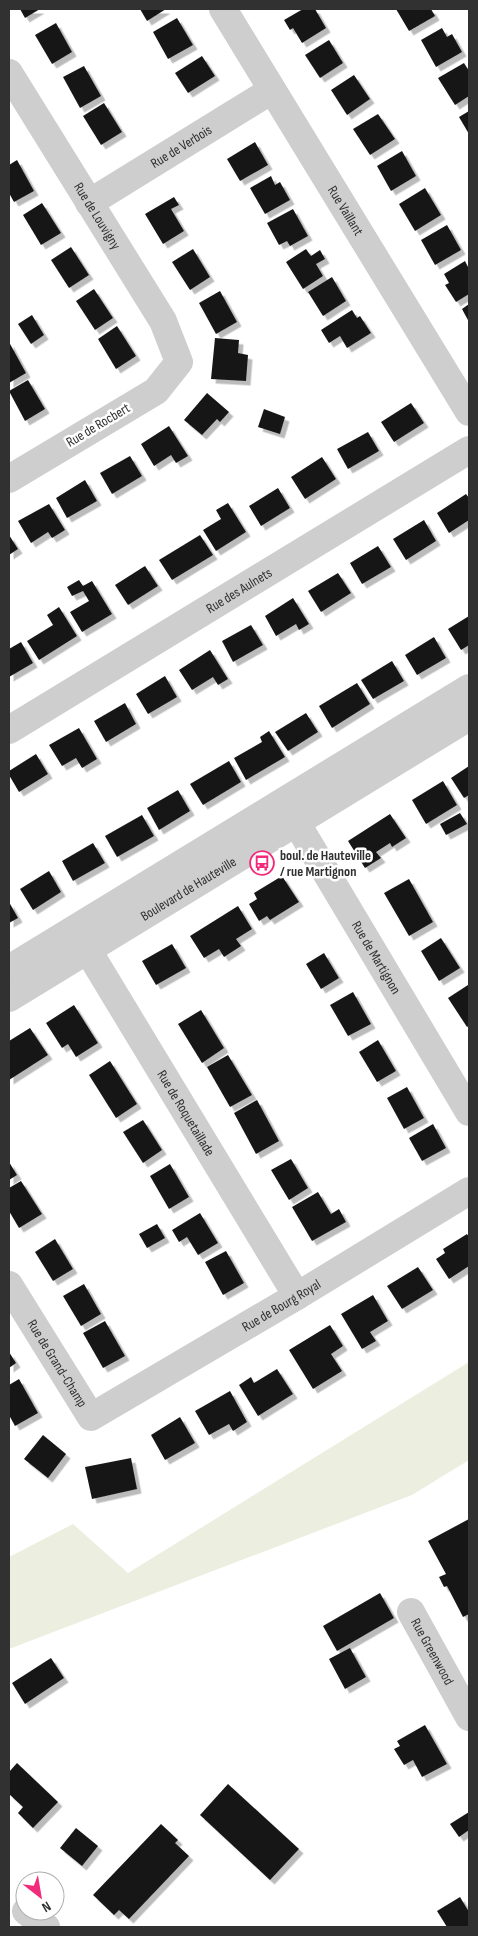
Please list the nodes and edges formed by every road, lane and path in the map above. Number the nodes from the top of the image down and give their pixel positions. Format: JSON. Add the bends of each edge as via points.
{"nodes":[{"id":1,"x":223,"y":9,"type":"edge"},
{"id":2,"x":9,"y":73,"type":"edge"},
{"id":3,"x":272,"y":90,"type":"junction"},
{"id":4,"x":89,"y":202,"type":"junction"},
{"id":5,"x":179,"y":362,"type":"joint"},
{"id":6,"x":469,"y":412,"type":"edge"},
{"id":7,"x":469,"y":450,"type":"edge"},
{"id":8,"x":10,"y":474,"type":"edge"},
{"id":9,"x":469,"y":688,"type":"edge"},
{"id":10,"x":469,"y":717,"type":"edge"},
{"id":11,"x":9,"y":730,"type":"edge"},
{"id":12,"x":291,"y":812,"type":"junction"},
{"id":13,"x":81,"y":939,"type":"junction"},
{"id":14,"x":9,"y":969,"type":"edge"},
{"id":15,"x":9,"y":998,"type":"edge"},
{"id":16,"x":469,"y":1112,"type":"edge"},
{"id":17,"x":469,"y":1191,"type":"edge"},
{"id":18,"x":9,"y":1285,"type":"edge"},
{"id":19,"x":297,"y":1296,"type":"junction"},
{"id":20,"x":92,"y":1417,"type":"joint"},
{"id":21,"x":412,"y":1612,"type":"dead end"},
{"id":22,"x":469,"y":1717,"type":"edge"}],
"edges":[{"from":1,"to":3,"type":"street","name":"Rue Vaillant"},
{"from":2,"to":4,"type":"street","name":"Rue de Louvigny"},
{"from":3,"to":4,"type":"street","name":"Rue de Verbois"},
{"from":3,"to":6,"type":"street","name":"Rue Vaillant"},
{"from":4,"to":5,"type":"street","name":"Rue de Louvigny","via":[[163,321]]},
{"from":5,"to":8,"type":"street","name":"Rue de Rocbert","via":[[156,391]]},
{"from":7,"to":11,"type":"street","name":"Rue des Aulnets"},
{"from":9,"to":12,"type":"street","name":"Boulevard de Hauteville"},
{"from":10,"to":12,"type":"street","name":"Boulevard de Hauteville"},
{"from":12,"to":13,"type":"street","name":"Boulevard de Hauteville"},
{"from":12,"to":16,"type":"street","name":"Rue de Martignon"},
{"from":13,"to":14,"type":"street","name":"Boulevard de Hauteville"},
{"from":13,"to":15,"type":"street","name":"Boulevard de Hauteville"},
{"from":13,"to":19,"type":"street","name":"Rue de Roquetaillade"},
{"from":17,"to":19,"type":"street","name":"Rue de Bourg Royal"},
{"from":18,"to":20,"type":"street","name":"Rue de Grand-Champ"},
{"from":19,"to":20,"type":"street","name":"Rue de Bourg Royal"},
{"from":21,"to":22,"type":"street","name":"Rue Greenwood"}]}
